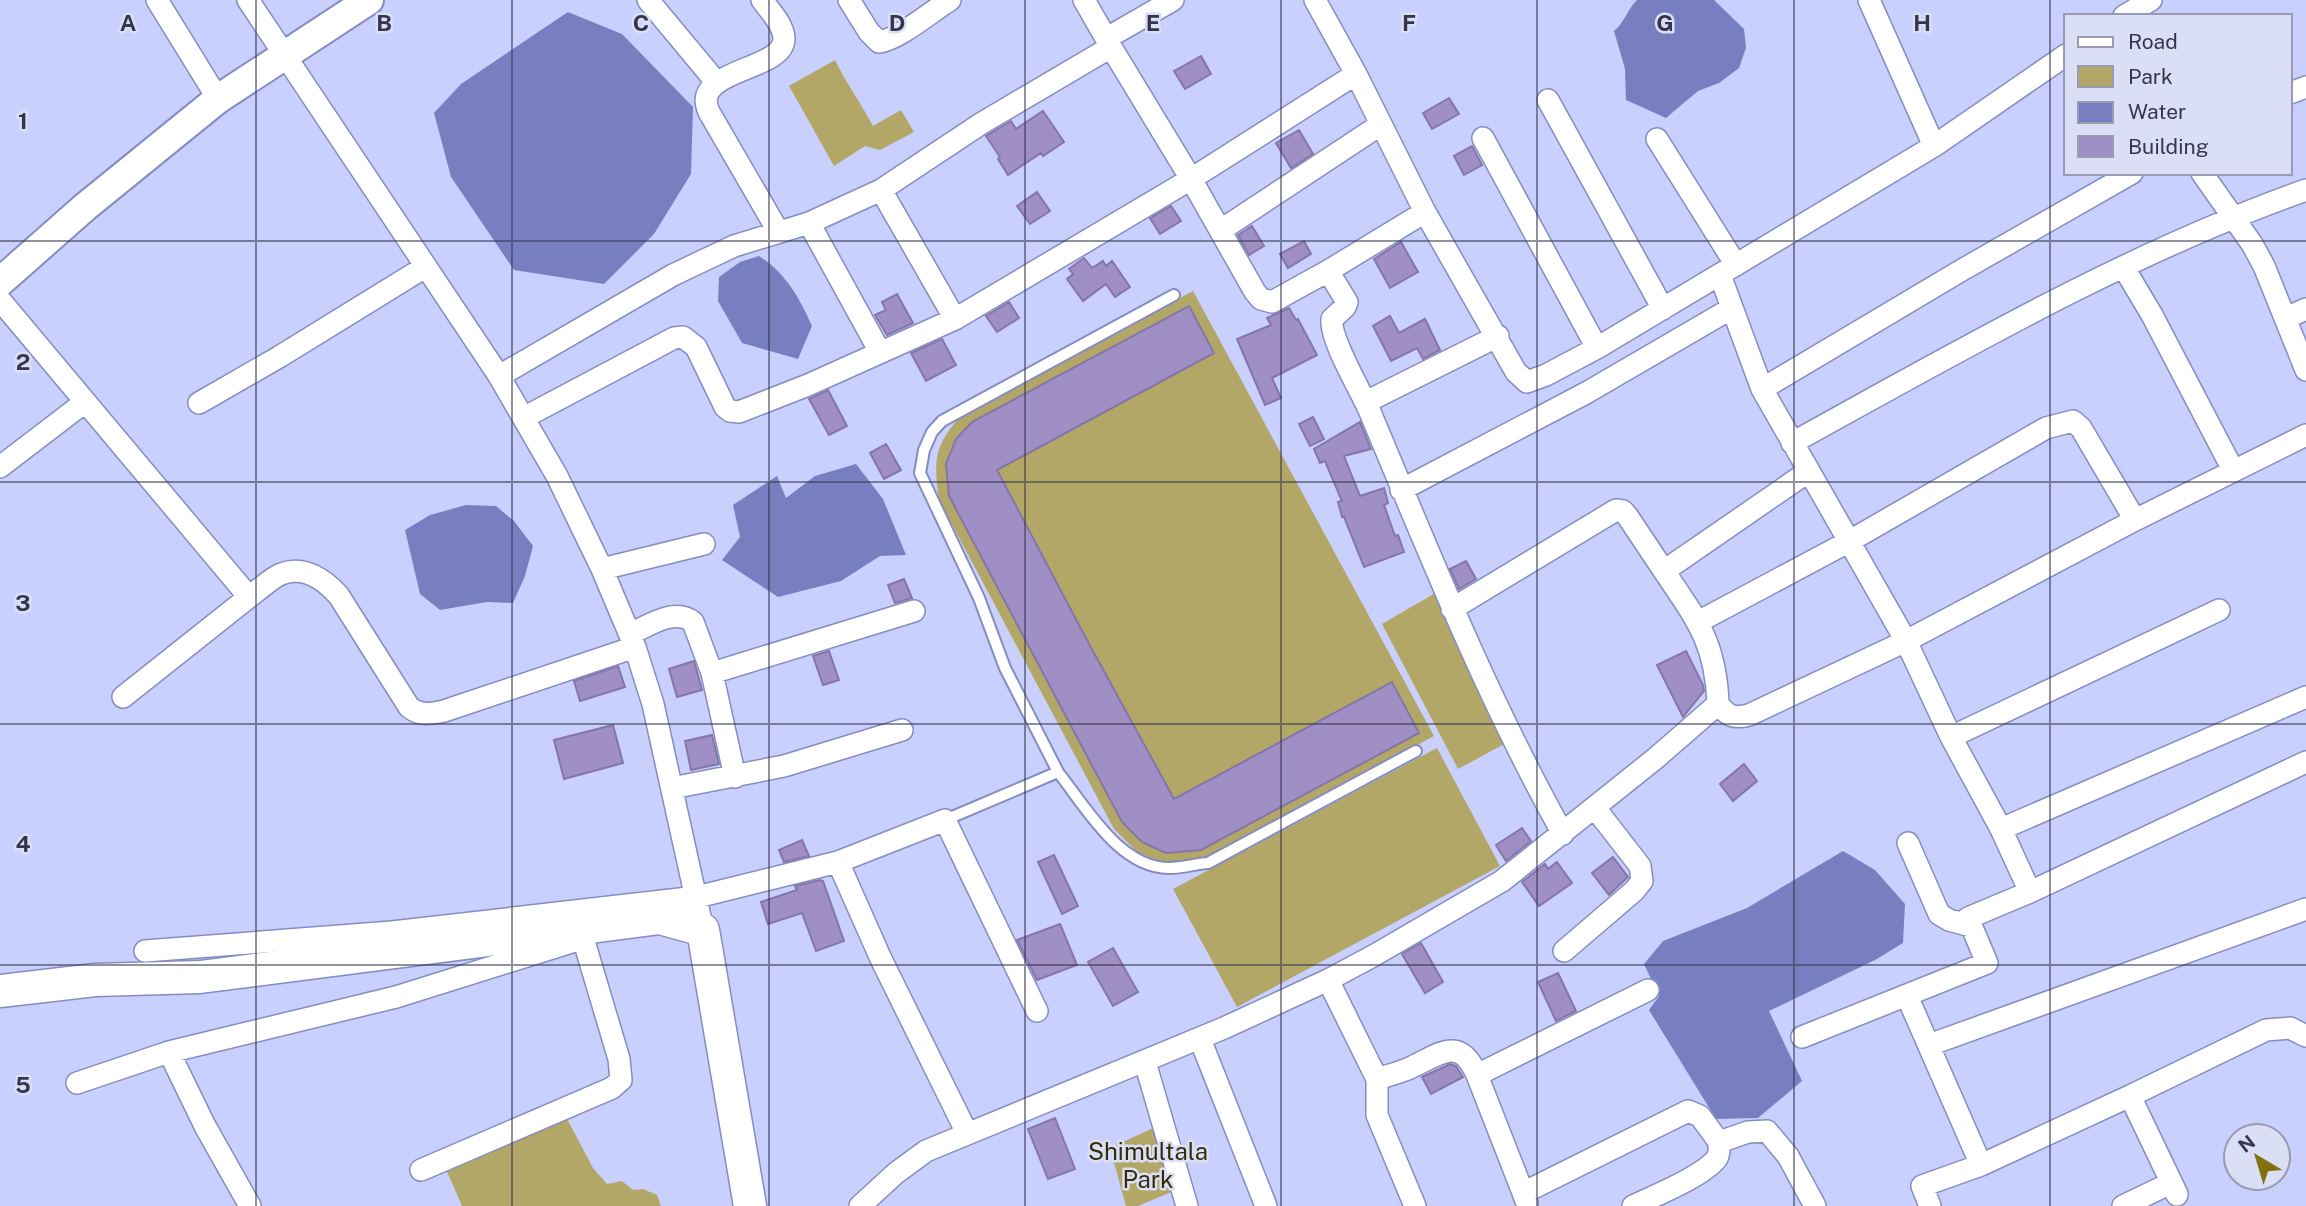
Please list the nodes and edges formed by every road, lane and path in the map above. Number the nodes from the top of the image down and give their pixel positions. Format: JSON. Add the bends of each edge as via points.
{"nodes":[{"id":1,"x":157,"y":0,"type":"edge"},
{"id":2,"x":248,"y":0,"type":"edge"},
{"id":3,"x":369,"y":0,"type":"edge"},
{"id":4,"x":648,"y":0,"type":"edge"},
{"id":5,"x":762,"y":0,"type":"edge"},
{"id":6,"x":849,"y":0,"type":"edge"},
{"id":7,"x":950,"y":0,"type":"edge"},
{"id":8,"x":1084,"y":0,"type":"edge"},
{"id":9,"x":1173,"y":0,"type":"edge"},
{"id":10,"x":1315,"y":0,"type":"edge"},
{"id":11,"x":1869,"y":0,"type":"edge"},
{"id":12,"x":2151,"y":0,"type":"edge"},
{"id":13,"x":2130,"y":14,"type":"edge"},
{"id":14,"x":1109,"y":42,"type":"junction"},
{"id":15,"x":284,"y":55,"type":"junction"},
{"id":16,"x":2064,"y":56,"type":"edge"},
{"id":17,"x":1356,"y":74,"type":"junction"},
{"id":18,"x":717,"y":83,"type":"junction"},
{"id":19,"x":218,"y":99,"type":"junction"},
{"id":20,"x":1549,"y":100,"type":"dead end"},
{"id":21,"x":1380,"y":125,"type":"junction"},
{"id":22,"x":1483,"y":138,"type":"dead end"},
{"id":23,"x":1657,"y":139,"type":"dead end"},
{"id":24,"x":1934,"y":146,"type":"junction"},
{"id":25,"x":2128,"y":175,"type":"edge"},
{"id":26,"x":2203,"y":175,"type":"edge"},
{"id":27,"x":1191,"y":179,"type":"junction"},
{"id":28,"x":881,"y":190,"type":"junction"},
{"id":29,"x":2306,"y":190,"type":"edge"},
{"id":30,"x":1424,"y":212,"type":"junction"},
{"id":31,"x":2232,"y":217,"type":"junction"},
{"id":32,"x":808,"y":223,"type":"junction"},
{"id":33,"x":778,"y":230,"type":"junction"},
{"id":34,"x":1221,"y":230,"type":"junction"},
{"id":35,"x":425,"y":267,"type":"junction"},
{"id":36,"x":2124,"y":268,"type":"junction"},
{"id":37,"x":1728,"y":270,"type":"junction"},
{"id":38,"x":1328,"y":271,"type":"junction"},
{"id":39,"x":0,"y":282,"type":"edge"},
{"id":40,"x":1174,"y":295,"type":"dead end"},
{"id":41,"x":0,"y":300,"type":"edge"},
{"id":42,"x":1732,"y":308,"type":"junction"},
{"id":43,"x":1663,"y":309,"type":"junction"},
{"id":44,"x":2306,"y":309,"type":"edge"},
{"id":45,"x":2286,"y":318,"type":"junction"},
{"id":46,"x":955,"y":319,"type":"junction"},
{"id":47,"x":1498,"y":336,"type":"junction"},
{"id":48,"x":1597,"y":348,"type":"junction"},
{"id":49,"x":880,"y":352,"type":"junction"},
{"id":50,"x":2306,"y":370,"type":"edge"},
{"id":51,"x":499,"y":376,"type":"junction"},
{"id":52,"x":1762,"y":389,"type":"junction"},
{"id":53,"x":85,"y":402,"type":"junction"},
{"id":54,"x":1366,"y":402,"type":"junction"},
{"id":55,"x":199,"y":403,"type":"dead end"},
{"id":56,"x":525,"y":417,"type":"junction"},
{"id":57,"x":2306,"y":435,"type":"edge"},
{"id":58,"x":1792,"y":443,"type":"junction"},
{"id":59,"x":0,"y":467,"type":"edge"},
{"id":60,"x":2233,"y":470,"type":"junction"},
{"id":61,"x":1809,"y":471,"type":"junction"},
{"id":62,"x":1401,"y":490,"type":"junction"},
{"id":63,"x":2135,"y":520,"type":"junction"},
{"id":64,"x":1848,"y":542,"type":"junction"},
{"id":65,"x":704,"y":544,"type":"dead end"},
{"id":66,"x":602,"y":569,"type":"junction"},
{"id":67,"x":1664,"y":572,"type":"junction"},
{"id":68,"x":249,"y":597,"type":"junction"},
{"id":69,"x":1452,"y":609,"type":"junction"},
{"id":70,"x":2219,"y":610,"type":"dead end"},
{"id":71,"x":914,"y":611,"type":"dead end"},
{"id":72,"x":1698,"y":622,"type":"junction"},
{"id":73,"x":632,"y":640,"type":"junction"},
{"id":74,"x":1906,"y":641,"type":"junction"},
{"id":75,"x":712,"y":673,"type":"junction"},
{"id":76,"x":123,"y":697,"type":"dead end"},
{"id":77,"x":2306,"y":697,"type":"edge"},
{"id":78,"x":1718,"y":704,"type":"junction"},
{"id":79,"x":902,"y":730,"type":"dead end"},
{"id":80,"x":1951,"y":737,"type":"junction"},
{"id":81,"x":1416,"y":751,"type":"dead end"},
{"id":82,"x":2306,"y":762,"type":"edge"},
{"id":83,"x":1058,"y":772,"type":"junction"},
{"id":84,"x":735,"y":777,"type":"junction"},
{"id":85,"x":672,"y":788,"type":"junction"},
{"id":86,"x":1595,"y":808,"type":"junction"},
{"id":87,"x":946,"y":820,"type":"junction"},
{"id":88,"x":2001,"y":829,"type":"junction"},
{"id":89,"x":1563,"y":834,"type":"junction"},
{"id":90,"x":1908,"y":843,"type":"dead end"},
{"id":91,"x":838,"y":862,"type":"junction"},
{"id":92,"x":2030,"y":892,"type":"junction"},
{"id":93,"x":696,"y":897,"type":"junction"},
{"id":94,"x":2306,"y":909,"type":"edge"},
{"id":95,"x":643,"y":920,"type":"junction"},
{"id":96,"x":1971,"y":926,"type":"junction"},
{"id":97,"x":703,"y":930,"type":"junction"},
{"id":98,"x":583,"y":938,"type":"junction"},
{"id":99,"x":145,"y":951,"type":"dead end"},
{"id":100,"x":1564,"y":951,"type":"dead end"},
{"id":101,"x":1328,"y":980,"type":"junction"},
{"id":102,"x":1648,"y":990,"type":"dead end"},
{"id":103,"x":0,"y":991,"type":"edge"},
{"id":104,"x":1907,"y":996,"type":"junction"},
{"id":105,"x":1037,"y":1011,"type":"dead end"},
{"id":106,"x":2306,"y":1036,"type":"edge"},
{"id":107,"x":1802,"y":1037,"type":"dead end"},
{"id":108,"x":1200,"y":1039,"type":"junction"},
{"id":109,"x":1929,"y":1045,"type":"junction"},
{"id":110,"x":169,"y":1052,"type":"junction"},
{"id":111,"x":1145,"y":1062,"type":"junction"},
{"id":112,"x":1477,"y":1075,"type":"junction"},
{"id":113,"x":1377,"y":1079,"type":"junction"},
{"id":114,"x":77,"y":1083,"type":"dead end"},
{"id":115,"x":2130,"y":1096,"type":"junction"},
{"id":116,"x":967,"y":1133,"type":"junction"},
{"id":117,"x":1719,"y":1142,"type":"junction"},
{"id":118,"x":1981,"y":1166,"type":"junction"},
{"id":119,"x":421,"y":1170,"type":"dead end"},
{"id":120,"x":1526,"y":1199,"type":"edge"},
{"id":121,"x":2180,"y":1200,"type":"edge"},
{"id":122,"x":250,"y":1206,"type":"edge"},
{"id":123,"x":750,"y":1206,"type":"edge"},
{"id":124,"x":860,"y":1206,"type":"edge"},
{"id":125,"x":1187,"y":1206,"type":"edge"},
{"id":126,"x":1266,"y":1206,"type":"edge"},
{"id":127,"x":1415,"y":1206,"type":"edge"},
{"id":128,"x":1633,"y":1206,"type":"edge"},
{"id":129,"x":1815,"y":1206,"type":"edge"},
{"id":130,"x":1930,"y":1206,"type":"edge"},
{"id":131,"x":2123,"y":1206,"type":"edge"}],
"edges":[{"from":1,"to":19,"type":"street"},
{"from":2,"to":15,"type":"street"},
{"from":3,"to":15,"type":"street"},
{"from":4,"to":18,"type":"street"},
{"from":5,"to":18,"type":"street","via":[[778,23],[784,42],[774,55]]},
{"from":6,"to":7,"type":"street","via":[[879,42]]},
{"from":8,"to":14,"type":"street"},
{"from":9,"to":14,"type":"street"},
{"from":10,"to":17,"type":"street"},
{"from":11,"to":24,"type":"street"},
{"from":12,"to":13,"type":"street"},
{"from":14,"to":27,"type":"street"},
{"from":14,"to":28,"type":"street"},
{"from":15,"to":19,"type":"street"},
{"from":15,"to":35,"type":"street"},
{"from":16,"to":24,"type":"street"},
{"from":17,"to":21,"type":"street"},
{"from":17,"to":27,"type":"street"},
{"from":18,"to":33,"type":"street","via":[[708,92],[706,104]]},
{"from":19,"to":39,"type":"street"},
{"from":20,"to":43,"type":"street"},
{"from":21,"to":30,"type":"street"},
{"from":21,"to":34,"type":"street"},
{"from":22,"to":48,"type":"street"},
{"from":23,"to":37,"type":"street"},
{"from":24,"to":37,"type":"street"},
{"from":25,"to":52,"type":"street"},
{"from":26,"to":31,"type":"street"},
{"from":27,"to":34,"type":"street"},
{"from":27,"to":46,"type":"street"},
{"from":28,"to":32,"type":"street"},
{"from":28,"to":46,"type":"street"},
{"from":29,"to":31,"type":"street"},
{"from":30,"to":38,"type":"street"},
{"from":30,"to":47,"type":"street"},
{"from":31,"to":36,"type":"street"},
{"from":31,"to":45,"type":"street","via":[[2264,266]]},
{"from":32,"to":33,"type":"street"},
{"from":32,"to":49,"type":"street"},
{"from":33,"to":51,"type":"street","via":[[673,275]]},
{"from":34,"to":38,"type":"street","via":[[1261,299],[1272,302]]},
{"from":35,"to":51,"type":"street"},
{"from":35,"to":55,"type":"street"},
{"from":36,"to":58,"type":"street","via":[[2037,309]]},
{"from":36,"to":60,"type":"street"},
{"from":37,"to":42,"type":"street"},
{"from":37,"to":43,"type":"street"},
{"from":38,"to":54,"type":"street","via":[[1347,302],[1331,326]]},
{"from":40,"to":83,"type":"lane","via":[[942,421],[924,450],[920,473],[979,598],[1005,668]]},
{"from":41,"to":53,"type":"street"},
{"from":42,"to":52,"type":"street"},
{"from":42,"to":62,"type":"street","via":[[1586,393]]},
{"from":43,"to":48,"type":"street"},
{"from":44,"to":45,"type":"street"},
{"from":45,"to":50,"type":"street"},
{"from":46,"to":49,"type":"street"},
{"from":47,"to":48,"type":"street","via":[[1516,372],[1527,382]]},
{"from":47,"to":54,"type":"street"},
{"from":49,"to":56,"type":"street","via":[[739,412],[730,411],[720,401],[696,347],[683,337],[674,338]]},
{"from":51,"to":56,"type":"street"},
{"from":52,"to":58,"type":"street"},
{"from":53,"to":59,"type":"street"},
{"from":53,"to":68,"type":"street"},
{"from":54,"to":62,"type":"street"},
{"from":56,"to":66,"type":"street"},
{"from":57,"to":60,"type":"street"},
{"from":58,"to":61,"type":"street"},
{"from":60,"to":63,"type":"street"},
{"from":61,"to":64,"type":"street"},
{"from":61,"to":67,"type":"street"},
{"from":62,"to":69,"type":"street"},
{"from":63,"to":64,"type":"street","via":[[2073,421],[2046,428]]},
{"from":63,"to":74,"type":"street"},
{"from":64,"to":72,"type":"street"},
{"from":64,"to":74,"type":"street"},
{"from":65,"to":66,"type":"street"},
{"from":66,"to":73,"type":"street"},
{"from":67,"to":69,"type":"street","via":[[1623,511],[1616,510]]},
{"from":67,"to":72,"type":"street"},
{"from":68,"to":73,"type":"street","via":[[281,574],[295,571],[317,576],[330,585],[416,713],[444,711]]},
{"from":68,"to":76,"type":"street"},
{"from":69,"to":89,"type":"street","via":[[1528,771]]},
{"from":70,"to":80,"type":"street"},
{"from":71,"to":75,"type":"street"},
{"from":72,"to":78,"type":"street","via":[[1714,662]]},
{"from":73,"to":75,"type":"street","via":[[671,616],[688,617]]},
{"from":73,"to":85,"type":"street"},
{"from":74,"to":78,"type":"street","via":[[1749,715],[1734,718]]},
{"from":74,"to":80,"type":"street"},
{"from":75,"to":84,"type":"street"},
{"from":77,"to":88,"type":"street"},
{"from":78,"to":86,"type":"street"},
{"from":79,"to":84,"type":"street"},
{"from":80,"to":88,"type":"street"},
{"from":81,"to":83,"type":"lane","via":[[1208,863],[1169,868],[1130,856]]},
{"from":82,"to":92,"type":"street"},
{"from":83,"to":87,"type":"lane"},
{"from":84,"to":85,"type":"street"},
{"from":85,"to":93,"type":"street"},
{"from":86,"to":89,"type":"street"},
{"from":86,"to":100,"type":"street","via":[[1640,866],[1642,881]]},
{"from":87,"to":91,"type":"street"},
{"from":87,"to":105,"type":"street"},
{"from":88,"to":92,"type":"street"},
{"from":89,"to":101,"type":"street","via":[[1502,881]]},
{"from":90,"to":96,"type":"street","via":[[1939,914]]},
{"from":91,"to":93,"type":"street"},
{"from":91,"to":116,"type":"street"},
{"from":92,"to":96,"type":"street","via":[[1968,918]]},
{"from":93,"to":97,"type":"street"},
{"from":93,"to":99,"type":"street","via":[[392,932]]},
{"from":94,"to":109,"type":"street"},
{"from":95,"to":97,"type":"main road","via":[[660,918]]},
{"from":95,"to":98,"type":"street"},
{"from":95,"to":103,"type":"main road","via":[[200,977],[96,980]]},
{"from":96,"to":104,"type":"street","via":[[1987,963]]},
{"from":97,"to":123,"type":"main road"},
{"from":98,"to":110,"type":"street","via":[[396,996]]},
{"from":98,"to":119,"type":"street","via":[[621,1080],[612,1088]]},
{"from":101,"to":108,"type":"street"},
{"from":101,"to":113,"type":"street"},
{"from":102,"to":112,"type":"street"},
{"from":104,"to":107,"type":"street"},
{"from":104,"to":109,"type":"street"},
{"from":106,"to":115,"type":"street","via":[[2290,1027],[2266,1030]]},
{"from":108,"to":111,"type":"street"},
{"from":108,"to":126,"type":"street"},
{"from":109,"to":118,"type":"street"},
{"from":110,"to":114,"type":"street"},
{"from":110,"to":122,"type":"street"},
{"from":111,"to":116,"type":"street"},
{"from":111,"to":125,"type":"street"},
{"from":112,"to":113,"type":"street","via":[[1462,1056],[1445,1050]]},
{"from":112,"to":120,"type":"street"},
{"from":113,"to":127,"type":"street","via":[[1377,1115]]},
{"from":115,"to":118,"type":"street"},
{"from":115,"to":121,"type":"street"},
{"from":116,"to":124,"type":"street","via":[[911,1160]]},
{"from":117,"to":120,"type":"street","via":[[1700,1116],[1688,1111]]},
{"from":117,"to":128,"type":"street","via":[[1713,1163]]},
{"from":117,"to":129,"type":"street","via":[[1748,1132],[1767,1132],[1788,1156]]},
{"from":118,"to":130,"type":"street","via":[[1922,1186]]},
{"from":121,"to":131,"type":"street","via":[[2171,1183]]}]}
